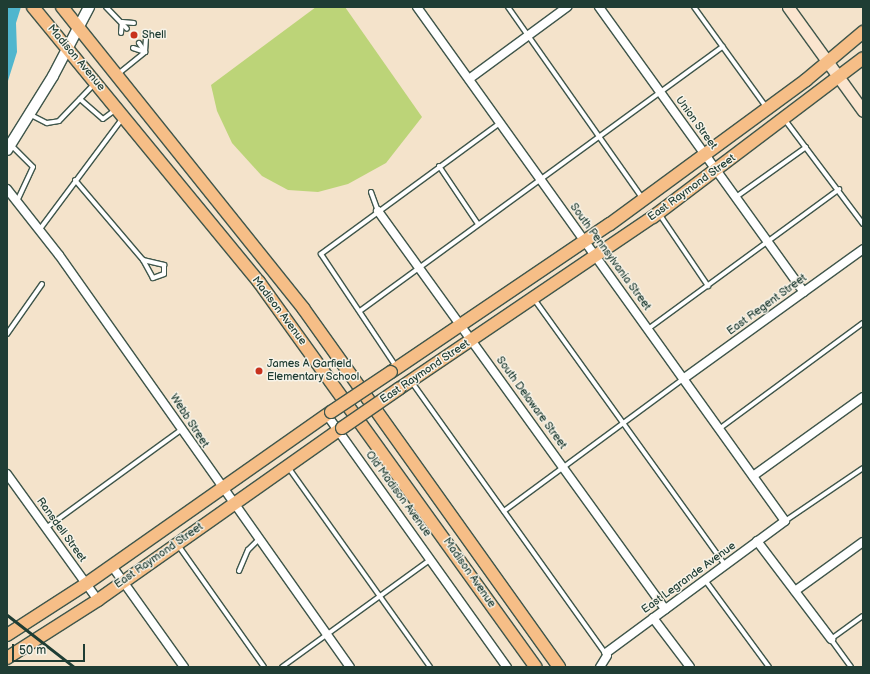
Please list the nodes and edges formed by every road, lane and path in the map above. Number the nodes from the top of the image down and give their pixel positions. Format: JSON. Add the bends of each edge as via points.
{"nodes":[{"id":1,"x":62,"y":7,"type":"edge"},
{"id":2,"x":89,"y":7,"type":"edge"},
{"id":3,"x":106,"y":7,"type":"edge"},
{"id":4,"x":417,"y":7,"type":"edge"},
{"id":5,"x":508,"y":7,"type":"edge"},
{"id":6,"x":567,"y":7,"type":"edge"},
{"id":7,"x":599,"y":7,"type":"edge"},
{"id":8,"x":694,"y":7,"type":"edge"},
{"id":9,"x":788,"y":7,"type":"edge"},
{"id":10,"x":37,"y":12,"type":"edge"},
{"id":11,"x":122,"y":22,"type":"junction"},
{"id":12,"x":134,"y":23,"type":"dead end"},
{"id":13,"x":79,"y":28,"type":"junction"},
{"id":14,"x":127,"y":29,"type":"dead end"},
{"id":15,"x":863,"y":32,"type":"edge"},
{"id":16,"x":121,"y":33,"type":"dead end"},
{"id":17,"x":527,"y":36,"type":"junction"},
{"id":18,"x":146,"y":38,"type":"dead end"},
{"id":19,"x":139,"y":43,"type":"dead end"},
{"id":20,"x":722,"y":46,"type":"junction"},
{"id":21,"x":69,"y":47,"type":"junction"},
{"id":22,"x":133,"y":48,"type":"dead end"},
{"id":23,"x":145,"y":52,"type":"junction"},
{"id":24,"x":863,"y":58,"type":"edge"},
{"id":25,"x":827,"y":63,"type":"junction"},
{"id":26,"x":116,"y":75,"type":"junction"},
{"id":27,"x":838,"y":78,"type":"junction"},
{"id":28,"x":469,"y":79,"type":"junction"},
{"id":29,"x":96,"y":82,"type":"junction"},
{"id":30,"x":660,"y":92,"type":"junction"},
{"id":31,"x":80,"y":99,"type":"junction"},
{"id":32,"x":768,"y":108,"type":"junction"},
{"id":33,"x":863,"y":111,"type":"edge"},
{"id":34,"x":120,"y":113,"type":"junction"},
{"id":35,"x":30,"y":114,"type":"junction"},
{"id":36,"x":785,"y":120,"type":"junction"},
{"id":37,"x":500,"y":123,"type":"junction"},
{"id":38,"x":597,"y":137,"type":"junction"},
{"id":39,"x":806,"y":147,"type":"junction"},
{"id":40,"x":9,"y":148,"type":"edge"},
{"id":41,"x":705,"y":154,"type":"junction"},
{"id":42,"x":439,"y":166,"type":"junction"},
{"id":43,"x":716,"y":170,"type":"junction"},
{"id":44,"x":540,"y":179,"type":"junction"},
{"id":45,"x":75,"y":180,"type":"junction"},
{"id":46,"x":7,"y":189,"type":"edge"},
{"id":47,"x":839,"y":189,"type":"junction"},
{"id":48,"x":371,"y":192,"type":"dead end"},
{"id":49,"x":736,"y":197,"type":"junction"},
{"id":50,"x":644,"y":200,"type":"junction"},
{"id":51,"x":16,"y":201,"type":"junction"},
{"id":52,"x":378,"y":211,"type":"junction"},
{"id":53,"x":658,"y":213,"type":"junction"},
{"id":54,"x":478,"y":224,"type":"junction"},
{"id":55,"x":863,"y":224,"type":"edge"},
{"id":56,"x":40,"y":229,"type":"junction"},
{"id":57,"x":585,"y":241,"type":"junction"},
{"id":58,"x":768,"y":242,"type":"junction"},
{"id":59,"x":863,"y":249,"type":"edge"},
{"id":60,"x":596,"y":257,"type":"junction"},
{"id":61,"x":143,"y":260,"type":"junction"},
{"id":62,"x":419,"y":267,"type":"junction"},
{"id":63,"x":42,"y":284,"type":"dead end"},
{"id":64,"x":708,"y":286,"type":"junction"},
{"id":65,"x":804,"y":292,"type":"junction"},
{"id":66,"x":534,"y":300,"type":"junction"},
{"id":67,"x":360,"y":311,"type":"junction"},
{"id":68,"x":863,"y":323,"type":"edge"},
{"id":69,"x":461,"y":325,"type":"junction"},
{"id":70,"x":648,"y":330,"type":"junction"},
{"id":71,"x":7,"y":334,"type":"edge"},
{"id":72,"x":472,"y":340,"type":"junction"},
{"id":73,"x":394,"y":370,"type":"junction"},
{"id":74,"x":683,"y":379,"type":"junction"},
{"id":75,"x":411,"y":381,"type":"junction"},
{"id":76,"x":863,"y":397,"type":"edge"},
{"id":77,"x":329,"y":413,"type":"junction"},
{"id":78,"x":623,"y":424,"type":"junction"},
{"id":79,"x":719,"y":428,"type":"junction"},
{"id":80,"x":340,"y":429,"type":"junction"},
{"id":81,"x":181,"y":430,"type":"junction"},
{"id":82,"x":288,"y":466,"type":"junction"},
{"id":83,"x":564,"y":468,"type":"junction"},
{"id":84,"x":863,"y":468,"type":"edge"},
{"id":85,"x":7,"y":474,"type":"edge"},
{"id":86,"x":753,"y":476,"type":"junction"},
{"id":87,"x":222,"y":488,"type":"junction"},
{"id":88,"x":233,"y":504,"type":"junction"},
{"id":89,"x":504,"y":511,"type":"junction"},
{"id":90,"x":785,"y":521,"type":"junction"},
{"id":91,"x":46,"y":528,"type":"junction"},
{"id":92,"x":258,"y":540,"type":"junction"},
{"id":93,"x":757,"y":541,"type":"junction"},
{"id":94,"x":863,"y":542,"type":"edge"},
{"id":95,"x":178,"y":544,"type":"junction"},
{"id":96,"x":431,"y":559,"type":"junction"},
{"id":97,"x":725,"y":565,"type":"junction"},
{"id":98,"x":112,"y":566,"type":"junction"},
{"id":99,"x":239,"y":571,"type":"dead end"},
{"id":100,"x":705,"y":580,"type":"junction"},
{"id":101,"x":124,"y":582,"type":"junction"},
{"id":102,"x":86,"y":584,"type":"junction"},
{"id":103,"x":795,"y":591,"type":"junction"},
{"id":104,"x":380,"y":596,"type":"junction"},
{"id":105,"x":98,"y":600,"type":"junction"},
{"id":106,"x":666,"y":609,"type":"junction"},
{"id":107,"x":863,"y":616,"type":"edge"},
{"id":108,"x":653,"y":618,"type":"junction"},
{"id":109,"x":7,"y":635,"type":"edge"},
{"id":110,"x":327,"y":635,"type":"junction"},
{"id":111,"x":831,"y":639,"type":"junction"},
{"id":112,"x":606,"y":654,"type":"junction"},
{"id":113,"x":7,"y":658,"type":"edge"},
{"id":114,"x":503,"y":666,"type":"edge"},
{"id":115,"x":600,"y":666,"type":"edge"},
{"id":116,"x":184,"y":667,"type":"edge"},
{"id":117,"x":264,"y":667,"type":"edge"},
{"id":118,"x":282,"y":667,"type":"edge"},
{"id":119,"x":350,"y":667,"type":"edge"},
{"id":120,"x":430,"y":667,"type":"edge"},
{"id":121,"x":536,"y":667,"type":"edge"},
{"id":122,"x":559,"y":667,"type":"edge"},
{"id":123,"x":690,"y":667,"type":"edge"},
{"id":124,"x":769,"y":667,"type":"edge"},
{"id":125,"x":851,"y":667,"type":"edge"}],
"edges":[{"from":1,"to":13,"type":"main road","name":"Madison Avenue"},
{"from":2,"to":13,"type":"street"},
{"from":3,"to":11,"type":"lane"},
{"from":4,"to":28,"type":"street","name":"South Pennsylvania Street"},
{"from":5,"to":17,"type":"lane"},
{"from":6,"to":17,"type":"street"},
{"from":7,"to":30,"type":"street","name":"Union Street"},
{"from":8,"to":20,"type":"lane"},
{"from":9,"to":25,"type":"main road"},
{"from":10,"to":21,"type":"main road","name":"Madison Avenue"},
{"from":11,"to":12,"type":"lane"},
{"from":11,"to":14,"type":"lane"},
{"from":11,"to":16,"type":"lane"},
{"from":13,"to":21,"type":"street"},
{"from":13,"to":26,"type":"main road","name":"Madison Avenue"},
{"from":15,"to":25,"type":"main road","name":"East Raymond Street"},
{"from":17,"to":28,"type":"street"},
{"from":17,"to":38,"type":"lane"},
{"from":18,"to":23,"type":"lane"},
{"from":19,"to":23,"type":"lane"},
{"from":20,"to":30,"type":"lane"},
{"from":20,"to":32,"type":"lane"},
{"from":21,"to":29,"type":"main road","name":"Madison Avenue"},
{"from":21,"to":35,"type":"street"},
{"from":22,"to":23,"type":"lane"},
{"from":23,"to":26,"type":"lane"},
{"from":24,"to":27,"type":"main road","name":"East Raymond Street"},
{"from":25,"to":27,"type":"main road"},
{"from":25,"to":32,"type":"main road","name":"East Raymond Street"},
{"from":26,"to":122,"type":"main road","name":"Madison Avenue","via":[[303,308]]},
{"from":27,"to":33,"type":"main road"},
{"from":27,"to":36,"type":"main road","name":"East Raymond Street"},
{"from":28,"to":37,"type":"street","name":"South Pennsylvania Street"},
{"from":29,"to":31,"type":"lane"},
{"from":29,"to":34,"type":"main road","name":"Madison Avenue"},
{"from":30,"to":38,"type":"lane"},
{"from":30,"to":41,"type":"street","name":"Union Street"},
{"from":31,"to":34,"type":"lane","via":[[103,119]]},
{"from":31,"to":35,"type":"lane","via":[[59,121],[47,124]]},
{"from":32,"to":41,"type":"main road","name":"East Raymond Street"},
{"from":34,"to":45,"type":"lane"},
{"from":34,"to":121,"type":"main road","name":"Madison Avenue","via":[[259,282]]},
{"from":35,"to":40,"type":"street"},
{"from":36,"to":39,"type":"lane"},
{"from":36,"to":43,"type":"main road","name":"East Raymond Street"},
{"from":37,"to":42,"type":"lane"},
{"from":37,"to":44,"type":"street","name":"South Pennsylvania Street"},
{"from":38,"to":44,"type":"lane"},
{"from":38,"to":50,"type":"lane"},
{"from":39,"to":47,"type":"lane"},
{"from":39,"to":49,"type":"lane"},
{"from":40,"to":51,"type":"lane","via":[[33,167]]},
{"from":41,"to":43,"type":"street","name":"Union Street"},
{"from":41,"to":50,"type":"main road","name":"East Raymond Street"},
{"from":42,"to":52,"type":"lane"},
{"from":42,"to":54,"type":"lane"},
{"from":43,"to":49,"type":"street","name":"Union Street"},
{"from":43,"to":53,"type":"main road","name":"East Raymond Street"},
{"from":44,"to":54,"type":"lane"},
{"from":44,"to":57,"type":"street","name":"South Pennsylvania Street"},
{"from":45,"to":56,"type":"lane"},
{"from":45,"to":61,"type":"lane"},
{"from":46,"to":51,"type":"street","name":"Webb Street"},
{"from":47,"to":55,"type":"lane"},
{"from":47,"to":58,"type":"lane"},
{"from":48,"to":52,"type":"lane"},
{"from":49,"to":58,"type":"street","name":"Union Street"},
{"from":50,"to":57,"type":"main road","name":"East Raymond Street"},
{"from":51,"to":56,"type":"street","name":"Webb Street"},
{"from":52,"to":62,"type":"street","name":"South Delaware Street"},
{"from":52,"to":67,"type":"lane","via":[[321,254]]},
{"from":53,"to":60,"type":"main road","name":"East Raymond Street"},
{"from":53,"to":64,"type":"lane"},
{"from":54,"to":62,"type":"lane"},
{"from":56,"to":81,"type":"street","name":"Webb Street"},
{"from":57,"to":60,"type":"street","name":"South Pennsylvania Street"},
{"from":57,"to":69,"type":"main road","name":"East Raymond Street"},
{"from":58,"to":64,"type":"lane"},
{"from":58,"to":65,"type":"street","name":"Union Street"},
{"from":59,"to":65,"type":"street","name":"East Regent Street"},
{"from":60,"to":66,"type":"main road","name":"East Raymond Street"},
{"from":60,"to":70,"type":"street","name":"South Pennsylvania Street"},
{"from":61,"to":61,"type":"lane","via":[[153,278],[164,274],[164,265]]},
{"from":62,"to":67,"type":"lane"},
{"from":62,"to":69,"type":"street","name":"South Delaware Street"},
{"from":63,"to":71,"type":"lane"},
{"from":64,"to":70,"type":"lane"},
{"from":65,"to":74,"type":"street","name":"East Regent Street"},
{"from":66,"to":72,"type":"main road","name":"East Raymond Street"},
{"from":66,"to":78,"type":"lane"},
{"from":67,"to":73,"type":"lane"},
{"from":68,"to":79,"type":"lane"},
{"from":69,"to":72,"type":"street","name":"South Delaware Street"},
{"from":69,"to":73,"type":"main road","name":"East Raymond Street"},
{"from":70,"to":74,"type":"street","name":"South Pennsylvania Street"},
{"from":72,"to":75,"type":"main road","name":"East Raymond Street"},
{"from":72,"to":83,"type":"street","name":"South Delaware Street"},
{"from":73,"to":77,"type":"main road","name":"East Raymond Street","bridge":true},
{"from":74,"to":78,"type":"lane"},
{"from":74,"to":79,"type":"street","name":"South Pennsylvania Street"},
{"from":75,"to":80,"type":"main road","name":"East Raymond Street","bridge":true},
{"from":75,"to":89,"type":"lane"},
{"from":76,"to":86,"type":"street"},
{"from":77,"to":80,"type":"street","name":"Old Madison Avenue"},
{"from":77,"to":87,"type":"main road","name":"East Raymond Street"},
{"from":78,"to":83,"type":"lane"},
{"from":78,"to":97,"type":"lane"},
{"from":79,"to":86,"type":"street","name":"South Pennsylvania Street"},
{"from":80,"to":82,"type":"main road","name":"East Raymond Street"},
{"from":80,"to":96,"type":"street","name":"Old Madison Avenue"},
{"from":81,"to":87,"type":"street","name":"Webb Street"},
{"from":81,"to":91,"type":"lane"},
{"from":82,"to":88,"type":"main road","name":"East Raymond Street"},
{"from":82,"to":104,"type":"lane"},
{"from":83,"to":89,"type":"lane"},
{"from":83,"to":106,"type":"street","name":"South Delaware Street"},
{"from":84,"to":90,"type":"lane"},
{"from":85,"to":91,"type":"street","name":"Ransdell Street"},
{"from":86,"to":90,"type":"street","name":"South Pennsylvania Street"},
{"from":87,"to":88,"type":"street","name":"Webb Street"},
{"from":87,"to":98,"type":"main road","name":"East Raymond Street"},
{"from":88,"to":92,"type":"street","name":"Webb Street"},
{"from":88,"to":95,"type":"main road","name":"East Raymond Street"},
{"from":89,"to":112,"type":"lane"},
{"from":90,"to":93,"type":"street","name":"East Legrande Avenue"},
{"from":91,"to":102,"type":"street","name":"Ransdell Street"},
{"from":92,"to":99,"type":"lane","via":[[248,550]]},
{"from":92,"to":110,"type":"street","name":"Webb Street"},
{"from":93,"to":97,"type":"street","name":"East Legrande Avenue"},
{"from":93,"to":103,"type":"street"},
{"from":94,"to":103,"type":"street"},
{"from":95,"to":101,"type":"main road","name":"East Raymond Street"},
{"from":95,"to":117,"type":"lane"},
{"from":96,"to":104,"type":"lane"},
{"from":96,"to":114,"type":"street","name":"Old Madison Avenue","via":[[492,645]]},
{"from":97,"to":100,"type":"street","name":"East Legrande Avenue"},
{"from":98,"to":101,"type":"street"},
{"from":98,"to":102,"type":"main road","name":"East Raymond Street"},
{"from":100,"to":106,"type":"street","name":"East Legrande Avenue"},
{"from":100,"to":124,"type":"lane"},
{"from":101,"to":105,"type":"main road","name":"East Raymond Street"},
{"from":101,"to":116,"type":"street"},
{"from":102,"to":105,"type":"street","name":"Ransdell Street"},
{"from":102,"to":109,"type":"main road","name":"East Raymond Street"},
{"from":103,"to":111,"type":"street"},
{"from":104,"to":110,"type":"lane"},
{"from":104,"to":120,"type":"lane"},
{"from":105,"to":113,"type":"main road","name":"East Raymond Street"},
{"from":106,"to":108,"type":"street","name":"East Legrande Avenue"},
{"from":107,"to":111,"type":"lane"},
{"from":108,"to":112,"type":"street","name":"East Legrande Avenue"},
{"from":108,"to":123,"type":"street"},
{"from":110,"to":118,"type":"lane"},
{"from":110,"to":119,"type":"street","name":"Webb Street"},
{"from":111,"to":125,"type":"lane"},
{"from":112,"to":115,"type":"street","name":"East Legrande Avenue"}]}
